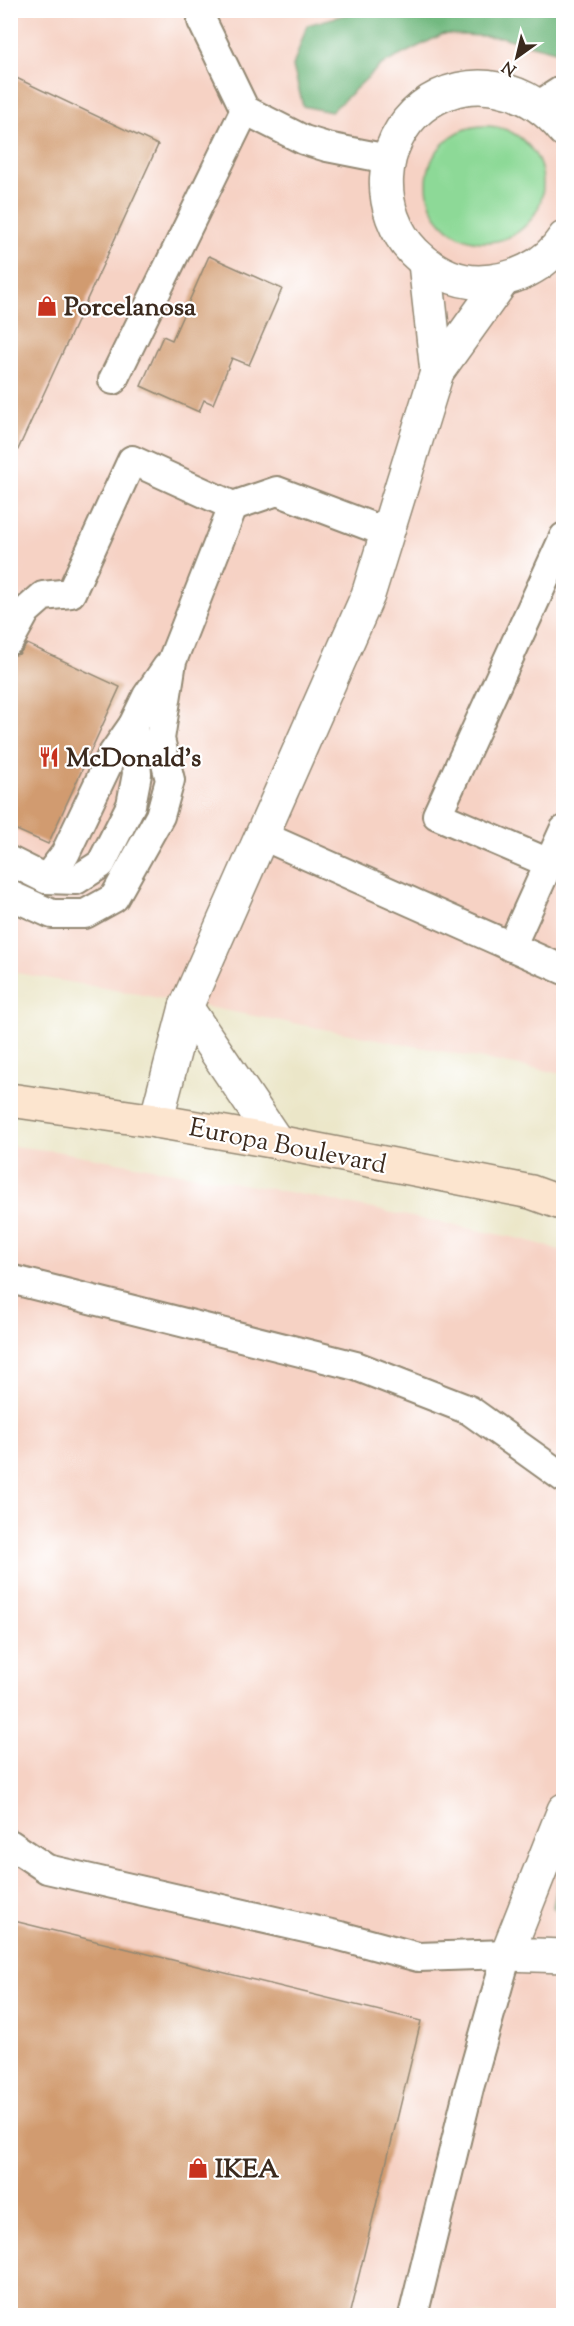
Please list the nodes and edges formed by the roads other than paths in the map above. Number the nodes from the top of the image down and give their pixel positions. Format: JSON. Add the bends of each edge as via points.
{"nodes":[{"id":1,"x":202,"y":21,"type":"dead end"},
{"id":2,"x":551,"y":97,"type":"edge"},
{"id":3,"x":245,"y":110,"type":"junction"},
{"id":4,"x":564,"y":130,"type":"edge"},
{"id":5,"x":388,"y":159,"type":"junction"},
{"id":6,"x":564,"y":238,"type":"edge"},
{"id":7,"x":425,"y":263,"type":"junction"},
{"id":8,"x":503,"y":280,"type":"junction"},
{"id":9,"x":437,"y":372,"type":"junction"},
{"id":10,"x":113,"y":380,"type":"dead end"},
{"id":11,"x":233,"y":506,"type":"junction"},
{"id":12,"x":388,"y":533,"type":"junction"},
{"id":13,"x":564,"y":537,"type":"edge"},
{"id":14,"x":11,"y":640,"type":"edge"},
{"id":15,"x":172,"y":661,"type":"junction"},
{"id":16,"x":133,"y":725,"type":"junction"},
{"id":17,"x":564,"y":830,"type":"edge"},
{"id":18,"x":263,"y":836,"type":"junction"},
{"id":19,"x":10,"y":861,"type":"edge"},
{"id":20,"x":549,"y":863,"type":"junction"},
{"id":21,"x":46,"y":879,"type":"junction"},
{"id":22,"x":10,"y":895,"type":"edge"},
{"id":23,"x":512,"y":947,"type":"junction"},
{"id":24,"x":564,"y":970,"type":"edge"},
{"id":25,"x":186,"y":1007,"type":"junction"},
{"id":26,"x":10,"y":1100,"type":"edge"},
{"id":27,"x":156,"y":1121,"type":"junction"},
{"id":28,"x":277,"y":1142,"type":"junction"},
{"id":29,"x":564,"y":1204,"type":"edge"},
{"id":30,"x":10,"y":1279,"type":"edge"},
{"id":31,"x":564,"y":1478,"type":"edge"},
{"id":32,"x":564,"y":1810,"type":"edge"},
{"id":33,"x":10,"y":1844,"type":"edge"},
{"id":34,"x":507,"y":1954,"type":"junction"},
{"id":35,"x":564,"y":1956,"type":"edge"},
{"id":36,"x":413,"y":2316,"type":"edge"}],
"edges":[{"from":1,"to":3,"type":"lane"},
{"from":2,"to":4,"type":"street"},
{"from":2,"to":5,"type":"street","via":[[480,87],[449,93],[422,107],[401,131]]},
{"from":3,"to":5,"type":"lane","via":[[304,140]]},
{"from":3,"to":10,"type":"lane"},
{"from":5,"to":7,"type":"street","via":[[385,188],[390,217],[404,242]]},
{"from":6,"to":8,"type":"street","via":[[532,269]]},
{"from":7,"to":8,"type":"street","via":[[449,276],[476,282]]},
{"from":7,"to":9,"type":"street"},
{"from":8,"to":9,"type":"street"},
{"from":9,"to":12,"type":"street"},
{"from":11,"to":12,"type":"lane","via":[[277,491]]},
{"from":11,"to":14,"type":"lane","via":[[132,460],[71,593],[43,596],[26,611]]},
{"from":11,"to":15,"type":"lane"},
{"from":12,"to":18,"type":"street","via":[[368,595]]},
{"from":13,"to":20,"type":"lane","via":[[437,815]]},
{"from":15,"to":16,"type":"lane","via":[[147,696]]},
{"from":15,"to":22,"type":"lane","via":[[160,739],[170,780],[160,816],[114,898],[85,914],[52,914]]},
{"from":16,"to":21,"type":"lane","via":[[112,755],[65,854]]},
{"from":16,"to":21,"type":"lane","via":[[137,774],[131,805],[101,864],[76,880]]},
{"from":17,"to":20,"type":"lane"},
{"from":18,"to":23,"type":"lane"},
{"from":18,"to":25,"type":"street"},
{"from":19,"to":21,"type":"lane"},
{"from":20,"to":23,"type":"lane"},
{"from":23,"to":24,"type":"lane"},
{"from":25,"to":27,"type":"street"},
{"from":25,"to":28,"type":"street"},
{"from":26,"to":27,"type":"street","name":"Europa Boulevard"},
{"from":27,"to":28,"type":"street","name":"Europa Boulevard"},
{"from":28,"to":29,"type":"street","name":"Europa Boulevard","via":[[531,1192]]},
{"from":30,"to":31,"type":"lane","via":[[356,1366],[469,1410]]},
{"from":32,"to":34,"type":"street"},
{"from":33,"to":34,"type":"lane","via":[[48,1869],[418,1957]]},
{"from":34,"to":35,"type":"street"},
{"from":34,"to":36,"type":"lane","via":[[469,2088]]}]}
